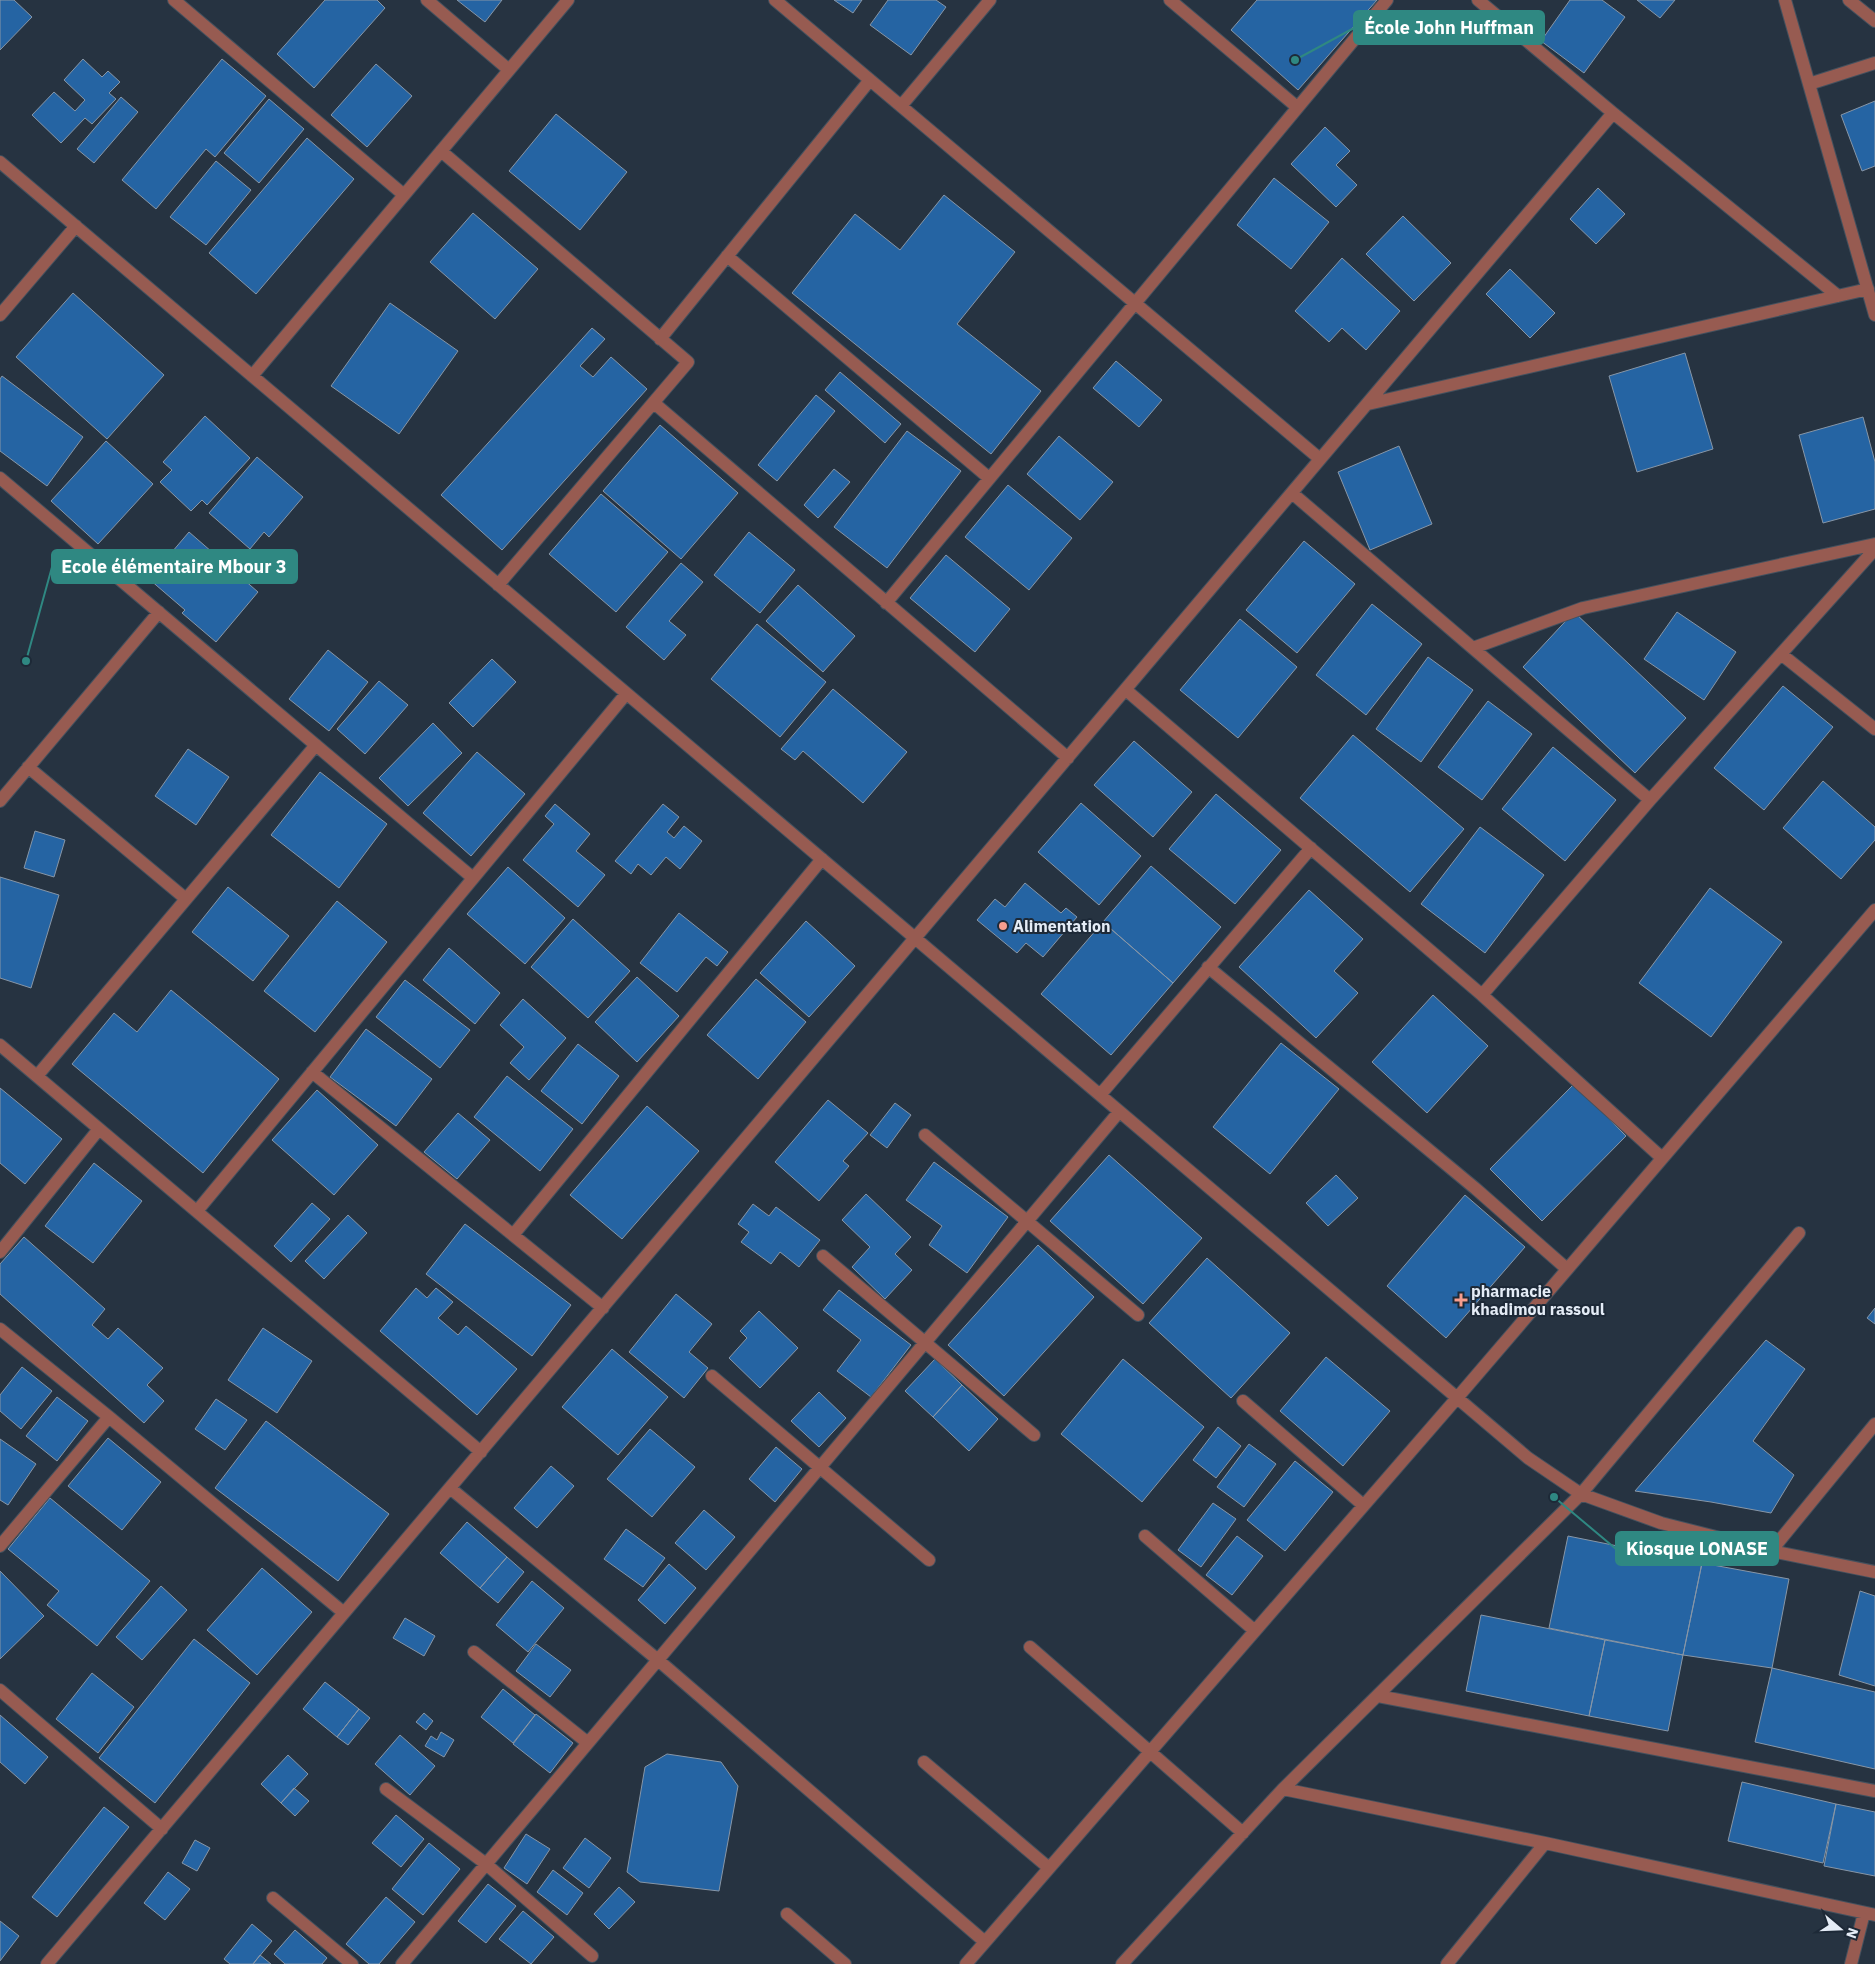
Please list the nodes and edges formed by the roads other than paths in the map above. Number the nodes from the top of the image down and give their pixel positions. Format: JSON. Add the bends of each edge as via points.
{"nodes":[{"id":1,"x":174,"y":0,"type":"edge"},
{"id":2,"x":427,"y":0,"type":"edge"},
{"id":3,"x":568,"y":0,"type":"edge"},
{"id":4,"x":775,"y":0,"type":"edge"},
{"id":5,"x":990,"y":0,"type":"edge"},
{"id":6,"x":1170,"y":0,"type":"edge"},
{"id":7,"x":1387,"y":0,"type":"edge"},
{"id":8,"x":1478,"y":0,"type":"edge"},
{"id":9,"x":1784,"y":0,"type":"edge"},
{"id":10,"x":1849,"y":0,"type":"edge"},
{"id":11,"x":1875,"y":21,"type":"edge"},
{"id":12,"x":1875,"y":63,"type":"edge"},
{"id":13,"x":509,"y":70,"type":"junction"},
{"id":14,"x":870,"y":80,"type":"junction"},
{"id":15,"x":1809,"y":84,"type":"junction"},
{"id":16,"x":901,"y":106,"type":"junction"},
{"id":17,"x":1298,"y":107,"type":"junction"},
{"id":18,"x":1614,"y":113,"type":"junction"},
{"id":19,"x":441,"y":151,"type":"junction"},
{"id":20,"x":0,"y":162,"type":"edge"},
{"id":21,"x":404,"y":195,"type":"junction"},
{"id":22,"x":76,"y":226,"type":"junction"},
{"id":23,"x":726,"y":256,"type":"junction"},
{"id":24,"x":1868,"y":289,"type":"junction"},
{"id":25,"x":1838,"y":296,"type":"junction"},
{"id":26,"x":1135,"y":303,"type":"junction"},
{"id":27,"x":0,"y":315,"type":"edge"},
{"id":28,"x":1875,"y":315,"type":"edge"},
{"id":29,"x":660,"y":339,"type":"junction"},
{"id":30,"x":252,"y":376,"type":"junction"},
{"id":31,"x":654,"y":403,"type":"junction"},
{"id":32,"x":1368,"y":404,"type":"junction"},
{"id":33,"x":1320,"y":459,"type":"junction"},
{"id":34,"x":0,"y":478,"type":"edge"},
{"id":35,"x":990,"y":478,"type":"junction"},
{"id":36,"x":1292,"y":493,"type":"junction"},
{"id":37,"x":1875,"y":544,"type":"edge"},
{"id":38,"x":1875,"y":549,"type":"edge"},
{"id":39,"x":498,"y":585,"type":"junction"},
{"id":40,"x":886,"y":602,"type":"junction"},
{"id":41,"x":159,"y":612,"type":"junction"},
{"id":42,"x":1473,"y":648,"type":"junction"},
{"id":43,"x":1781,"y":654,"type":"junction"},
{"id":44,"x":1126,"y":690,"type":"junction"},
{"id":45,"x":626,"y":694,"type":"junction"},
{"id":46,"x":1875,"y":729,"type":"edge"},
{"id":47,"x":316,"y":745,"type":"junction"},
{"id":48,"x":1068,"y":758,"type":"junction"},
{"id":49,"x":28,"y":768,"type":"junction"},
{"id":50,"x":1650,"y":800,"type":"junction"},
{"id":51,"x":0,"y":801,"type":"edge"},
{"id":52,"x":1311,"y":848,"type":"junction"},
{"id":53,"x":822,"y":859,"type":"junction"},
{"id":54,"x":473,"y":878,"type":"junction"},
{"id":55,"x":186,"y":899,"type":"junction"},
{"id":56,"x":1875,"y":910,"type":"edge"},
{"id":57,"x":915,"y":938,"type":"junction"},
{"id":58,"x":1208,"y":967,"type":"junction"},
{"id":59,"x":1482,"y":995,"type":"junction"},
{"id":60,"x":0,"y":1045,"type":"edge"},
{"id":61,"x":312,"y":1072,"type":"junction"},
{"id":62,"x":37,"y":1076,"type":"junction"},
{"id":63,"x":1100,"y":1095,"type":"junction"},
{"id":64,"x":1119,"y":1112,"type":"junction"},
{"id":65,"x":99,"y":1129,"type":"junction"},
{"id":66,"x":925,"y":1135,"type":"dead end"},
{"id":67,"x":1662,"y":1158,"type":"junction"},
{"id":68,"x":197,"y":1211,"type":"junction"},
{"id":69,"x":1027,"y":1222,"type":"junction"},
{"id":70,"x":1799,"y":1233,"type":"dead end"},
{"id":71,"x":513,"y":1235,"type":"junction"},
{"id":72,"x":0,"y":1252,"type":"edge"},
{"id":73,"x":823,"y":1256,"type":"dead end"},
{"id":74,"x":1567,"y":1269,"type":"junction"},
{"id":75,"x":603,"y":1308,"type":"junction"},
{"id":76,"x":1138,"y":1315,"type":"dead end"},
{"id":77,"x":0,"y":1329,"type":"edge"},
{"id":78,"x":925,"y":1342,"type":"junction"},
{"id":79,"x":712,"y":1376,"type":"dead end"},
{"id":80,"x":1457,"y":1398,"type":"junction"},
{"id":81,"x":1243,"y":1401,"type":"dead end"},
{"id":82,"x":109,"y":1417,"type":"junction"},
{"id":83,"x":1875,"y":1424,"type":"edge"},
{"id":84,"x":1034,"y":1435,"type":"dead end"},
{"id":85,"x":481,"y":1452,"type":"junction"},
{"id":86,"x":820,"y":1467,"type":"junction"},
{"id":87,"x":450,"y":1488,"type":"junction"},
{"id":88,"x":1581,"y":1494,"type":"junction"},
{"id":89,"x":1363,"y":1506,"type":"junction"},
{"id":90,"x":1145,"y":1536,"type":"dead end"},
{"id":91,"x":0,"y":1546,"type":"edge"},
{"id":92,"x":1771,"y":1551,"type":"junction"},
{"id":93,"x":929,"y":1560,"type":"dead end"},
{"id":94,"x":1875,"y":1572,"type":"edge"},
{"id":95,"x":344,"y":1613,"type":"junction"},
{"id":96,"x":1255,"y":1631,"type":"junction"},
{"id":97,"x":1030,"y":1647,"type":"dead end"},
{"id":98,"x":474,"y":1652,"type":"dead end"},
{"id":99,"x":658,"y":1660,"type":"junction"},
{"id":100,"x":0,"y":1690,"type":"edge"},
{"id":101,"x":1378,"y":1696,"type":"junction"},
{"id":102,"x":588,"y":1743,"type":"junction"},
{"id":103,"x":1150,"y":1752,"type":"junction"},
{"id":104,"x":924,"y":1762,"type":"dead end"},
{"id":105,"x":386,"y":1789,"type":"dead end"},
{"id":106,"x":1284,"y":1789,"type":"junction"},
{"id":107,"x":1875,"y":1791,"type":"edge"},
{"id":108,"x":162,"y":1828,"type":"junction"},
{"id":109,"x":1243,"y":1833,"type":"junction"},
{"id":110,"x":1545,"y":1843,"type":"junction"},
{"id":111,"x":486,"y":1864,"type":"junction"},
{"id":112,"x":1049,"y":1868,"type":"junction"},
{"id":113,"x":273,"y":1898,"type":"dead end"},
{"id":114,"x":786,"y":1914,"type":"dead end"},
{"id":115,"x":1869,"y":1914,"type":"edge"},
{"id":116,"x":985,"y":1942,"type":"junction"},
{"id":117,"x":592,"y":1956,"type":"dead end"},
{"id":118,"x":47,"y":1964,"type":"edge"},
{"id":119,"x":352,"y":1964,"type":"edge"},
{"id":120,"x":402,"y":1964,"type":"edge"},
{"id":121,"x":846,"y":1964,"type":"edge"},
{"id":122,"x":966,"y":1964,"type":"edge"},
{"id":123,"x":1122,"y":1964,"type":"edge"},
{"id":124,"x":1448,"y":1964,"type":"edge"},
{"id":125,"x":1851,"y":1964,"type":"edge"}],
"edges":[{"from":1,"to":21,"type":"street"},
{"from":2,"to":13,"type":"street"},
{"from":3,"to":13,"type":"street"},
{"from":4,"to":14,"type":"street"},
{"from":5,"to":16,"type":"street"},
{"from":6,"to":17,"type":"street"},
{"from":7,"to":17,"type":"street"},
{"from":8,"to":18,"type":"street"},
{"from":9,"to":15,"type":"street"},
{"from":10,"to":11,"type":"street"},
{"from":12,"to":15,"type":"street"},
{"from":13,"to":19,"type":"street"},
{"from":14,"to":16,"type":"street"},
{"from":14,"to":23,"type":"street"},
{"from":15,"to":24,"type":"street"},
{"from":16,"to":26,"type":"street"},
{"from":17,"to":26,"type":"street"},
{"from":18,"to":25,"type":"street"},
{"from":18,"to":32,"type":"street"},
{"from":19,"to":21,"type":"street"},
{"from":19,"to":29,"type":"street"},
{"from":20,"to":22,"type":"street"},
{"from":21,"to":30,"type":"street"},
{"from":22,"to":27,"type":"street"},
{"from":22,"to":30,"type":"street"},
{"from":23,"to":29,"type":"street"},
{"from":23,"to":35,"type":"street"},
{"from":24,"to":25,"type":"street"},
{"from":24,"to":28,"type":"street"},
{"from":25,"to":32,"type":"street"},
{"from":26,"to":33,"type":"street"},
{"from":26,"to":35,"type":"street"},
{"from":29,"to":31,"type":"street","via":[[688,362]]},
{"from":30,"to":39,"type":"street"},
{"from":31,"to":39,"type":"street"},
{"from":31,"to":40,"type":"street"},
{"from":32,"to":33,"type":"street"},
{"from":33,"to":36,"type":"street"},
{"from":34,"to":41,"type":"street"},
{"from":35,"to":40,"type":"street"},
{"from":36,"to":42,"type":"street"},
{"from":36,"to":44,"type":"street"},
{"from":37,"to":42,"type":"street","via":[[1583,608]]},
{"from":38,"to":43,"type":"street"},
{"from":39,"to":45,"type":"street"},
{"from":40,"to":48,"type":"street"},
{"from":41,"to":47,"type":"street"},
{"from":41,"to":49,"type":"street"},
{"from":42,"to":50,"type":"street"},
{"from":43,"to":46,"type":"street"},
{"from":43,"to":50,"type":"street"},
{"from":44,"to":48,"type":"street"},
{"from":44,"to":52,"type":"street"},
{"from":45,"to":53,"type":"street"},
{"from":45,"to":54,"type":"street"},
{"from":47,"to":54,"type":"street"},
{"from":47,"to":55,"type":"street"},
{"from":48,"to":57,"type":"street"},
{"from":49,"to":51,"type":"street"},
{"from":49,"to":55,"type":"street"},
{"from":50,"to":59,"type":"street"},
{"from":52,"to":58,"type":"street"},
{"from":52,"to":59,"type":"street"},
{"from":53,"to":57,"type":"street"},
{"from":53,"to":71,"type":"street"},
{"from":54,"to":61,"type":"street"},
{"from":55,"to":62,"type":"street"},
{"from":56,"to":67,"type":"street"},
{"from":57,"to":63,"type":"street"},
{"from":57,"to":75,"type":"street"},
{"from":58,"to":63,"type":"street"},
{"from":58,"to":74,"type":"street","via":[[1476,1189]]},
{"from":59,"to":67,"type":"street"},
{"from":60,"to":62,"type":"street"},
{"from":61,"to":68,"type":"street"},
{"from":61,"to":71,"type":"street"},
{"from":62,"to":65,"type":"street"},
{"from":63,"to":64,"type":"street"},
{"from":64,"to":69,"type":"street"},
{"from":64,"to":80,"type":"street"},
{"from":65,"to":68,"type":"street"},
{"from":65,"to":72,"type":"street"},
{"from":66,"to":69,"type":"street"},
{"from":67,"to":74,"type":"street"},
{"from":68,"to":85,"type":"street"},
{"from":69,"to":76,"type":"street"},
{"from":69,"to":78,"type":"street"},
{"from":70,"to":88,"type":"street"},
{"from":71,"to":75,"type":"street"},
{"from":73,"to":78,"type":"street"},
{"from":74,"to":80,"type":"street"},
{"from":75,"to":85,"type":"street"},
{"from":77,"to":82,"type":"street"},
{"from":78,"to":84,"type":"street"},
{"from":78,"to":86,"type":"street"},
{"from":79,"to":86,"type":"street"},
{"from":80,"to":88,"type":"street","via":[[1528,1458]]},
{"from":80,"to":89,"type":"street"},
{"from":81,"to":89,"type":"street"},
{"from":82,"to":91,"type":"street"},
{"from":82,"to":95,"type":"street"},
{"from":83,"to":92,"type":"street"},
{"from":85,"to":87,"type":"street"},
{"from":86,"to":93,"type":"street"},
{"from":86,"to":99,"type":"street"},
{"from":87,"to":95,"type":"street"},
{"from":87,"to":99,"type":"street"},
{"from":88,"to":92,"type":"street","via":[[1661,1523]]},
{"from":88,"to":101,"type":"street"},
{"from":89,"to":96,"type":"street"},
{"from":90,"to":96,"type":"street"},
{"from":92,"to":94,"type":"street"},
{"from":95,"to":108,"type":"street"},
{"from":96,"to":103,"type":"street"},
{"from":97,"to":103,"type":"street"},
{"from":98,"to":102,"type":"street"},
{"from":99,"to":102,"type":"street"},
{"from":99,"to":116,"type":"street"},
{"from":100,"to":108,"type":"street"},
{"from":101,"to":106,"type":"street"},
{"from":101,"to":107,"type":"street"},
{"from":102,"to":111,"type":"street"},
{"from":103,"to":109,"type":"street"},
{"from":103,"to":112,"type":"street"},
{"from":104,"to":112,"type":"street"},
{"from":105,"to":111,"type":"street"},
{"from":106,"to":109,"type":"street"},
{"from":106,"to":110,"type":"street"},
{"from":108,"to":118,"type":"street"},
{"from":109,"to":123,"type":"street"},
{"from":110,"to":115,"type":"street"},
{"from":110,"to":124,"type":"street"},
{"from":111,"to":117,"type":"street"},
{"from":111,"to":120,"type":"street"},
{"from":112,"to":116,"type":"street"},
{"from":113,"to":119,"type":"street"},
{"from":114,"to":121,"type":"street"},
{"from":115,"to":125,"type":"street"},
{"from":116,"to":122,"type":"street"}]}
